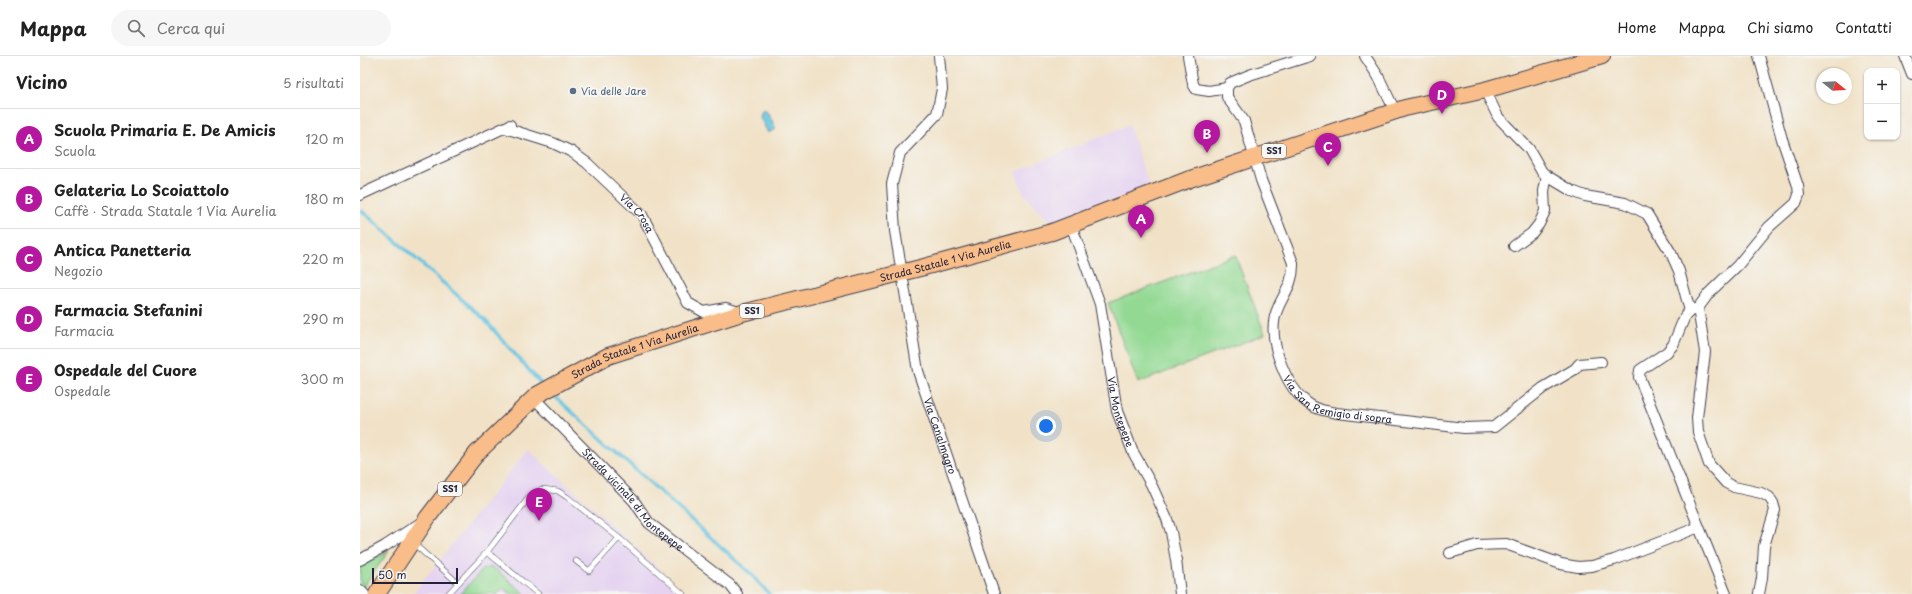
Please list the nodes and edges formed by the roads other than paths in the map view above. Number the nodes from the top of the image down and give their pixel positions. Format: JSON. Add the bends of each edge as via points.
{"nodes":[{"id":1,"x":939,"y":56,"type":"edge"},
{"id":2,"x":1188,"y":56,"type":"edge"},
{"id":3,"x":1310,"y":56,"type":"edge"},
{"id":4,"x":1365,"y":56,"type":"edge"},
{"id":5,"x":1602,"y":56,"type":"edge"},
{"id":6,"x":1759,"y":56,"type":"edge"},
{"id":7,"x":1905,"y":56,"type":"edge"},
{"id":8,"x":1912,"y":74,"type":"edge"},
{"id":9,"x":1227,"y":88,"type":"junction"},
{"id":10,"x":1485,"y":90,"type":"junction"},
{"id":11,"x":1395,"y":111,"type":"junction"},
{"id":12,"x":1254,"y":157,"type":"junction"},
{"id":13,"x":1547,"y":176,"type":"junction"},
{"id":14,"x":360,"y":195,"type":"edge"},
{"id":15,"x":1071,"y":225,"type":"junction"},
{"id":16,"x":1514,"y":246,"type":"dead end"},
{"id":17,"x":902,"y":273,"type":"junction"},
{"id":18,"x":1694,"y":310,"type":"junction"},
{"id":19,"x":742,"y":313,"type":"junction"},
{"id":20,"x":1601,"y":362,"type":"dead end"},
{"id":21,"x":536,"y":396,"type":"junction"},
{"id":22,"x":428,"y":518,"type":"junction"},
{"id":23,"x":1699,"y":527,"type":"junction"},
{"id":24,"x":619,"y":538,"type":"junction"},
{"id":25,"x":412,"y":542,"type":"junction"},
{"id":26,"x":487,"y":552,"type":"junction"},
{"id":27,"x":1450,"y":553,"type":"dead end"},
{"id":28,"x":360,"y":560,"type":"edge"},
{"id":29,"x":576,"y":561,"type":"dead end"},
{"id":30,"x":457,"y":582,"type":"junction"},
{"id":31,"x":360,"y":590,"type":"edge"},
{"id":32,"x":364,"y":594,"type":"edge"},
{"id":33,"x":377,"y":594,"type":"edge"},
{"id":34,"x":448,"y":594,"type":"edge"},
{"id":35,"x":538,"y":594,"type":"edge"},
{"id":36,"x":683,"y":594,"type":"edge"},
{"id":37,"x":738,"y":594,"type":"edge"},
{"id":38,"x":994,"y":594,"type":"edge"},
{"id":39,"x":1180,"y":594,"type":"edge"},
{"id":40,"x":1726,"y":594,"type":"edge"},
{"id":41,"x":1759,"y":594,"type":"edge"}],
"edges":[{"from":1,"to":17,"type":"street","name":"Via Canalmagro","via":[[942,89],[937,114],[900,153],[892,184],[895,231]]},
{"from":2,"to":9,"type":"street","via":[[1196,89],[1209,91]]},
{"from":3,"to":9,"type":"street","via":[[1249,75],[1230,83]]},
{"from":4,"to":11,"type":"street"},
{"from":5,"to":10,"type":"main road","name":"Strada Statale 1 Via Aurelia","number":"SS1"},
{"from":6,"to":18,"type":"street","via":[[1799,195],[1796,203],[1769,227],[1738,265]]},
{"from":7,"to":8,"type":"street"},
{"from":9,"to":12,"type":"street","name":"Via San Remigio di sopra","via":[[1227,97],[1244,121]]},
{"from":10,"to":11,"type":"main road","name":"Strada Statale 1 Via Aurelia","number":"SS1"},
{"from":10,"to":13,"type":"street","via":[[1498,117],[1529,149]]},
{"from":11,"to":12,"type":"main road","name":"Strada Statale 1 Via Aurelia","number":"SS1"},
{"from":12,"to":15,"type":"main road","name":"Strada Statale 1 Via Aurelia","number":"SS1"},
{"from":12,"to":20,"type":"street","name":"Via San Remigio di sopra","via":[[1293,263],[1292,282],[1276,312],[1276,347],[1282,366],[1296,392],[1313,406],[1324,411],[1350,415],[1464,428],[1494,427],[1543,388],[1579,364]]},
{"from":13,"to":16,"type":"street","via":[[1544,191],[1545,210],[1539,224],[1532,233]]},
{"from":13,"to":18,"type":"street","via":[[1572,192],[1624,203],[1647,214],[1671,253]]},
{"from":14,"to":19,"type":"street","name":"Via Crosa","via":[[509,126],[572,152],[642,215],[688,303],[704,312],[726,308]]},
{"from":15,"to":17,"type":"main road","name":"Strada Statale 1 Via Aurelia","number":"SS1"},
{"from":15,"to":39,"type":"street","name":"Via Montepepe","via":[[1100,304],[1117,411],[1133,452],[1151,484],[1171,532]]},
{"from":17,"to":19,"type":"main road","name":"Strada Statale 1 Via Aurelia","number":"SS1"},
{"from":17,"to":38,"type":"street","name":"Via Canalmagro","via":[[918,371]]},
{"from":18,"to":23,"type":"street","via":[[1685,316],[1673,345],[1640,370],[1639,377]]},
{"from":18,"to":41,"type":"street","via":[[1705,352],[1697,418],[1698,432],[1709,464],[1726,483],[1761,492],[1769,497],[1775,510],[1764,546]]},
{"from":19,"to":21,"type":"main road","name":"Strada Statale 1 Via Aurelia","number":"SS1","via":[[608,356]]},
{"from":21,"to":22,"type":"main road","name":"Strada Statale 1 Via Aurelia","number":"SS1","via":[[477,453]]},
{"from":21,"to":37,"type":"street","name":"Strada vicinale di Montepepe","via":[[634,502],[650,523]]},
{"from":22,"to":25,"type":"main road","name":"Strada Statale 1 Via Aurelia","number":"SS1"},
{"from":22,"to":28,"type":"street"},
{"from":23,"to":27,"type":"street","via":[[1592,566],[1561,564],[1506,544],[1477,544]]},
{"from":23,"to":40,"type":"street"},
{"from":24,"to":26,"type":"lane","via":[[558,490],[542,489],[530,496]]},
{"from":24,"to":29,"type":"lane","via":[[588,571]]},
{"from":24,"to":36,"type":"lane"},
{"from":25,"to":30,"type":"lane"},
{"from":25,"to":33,"type":"main road","name":"Strada Statale 1 Via Aurelia","number":"SS1"},
{"from":26,"to":30,"type":"lane"},
{"from":26,"to":35,"type":"lane"},
{"from":30,"to":34,"type":"lane"},
{"from":31,"to":32,"type":"street"}]}
